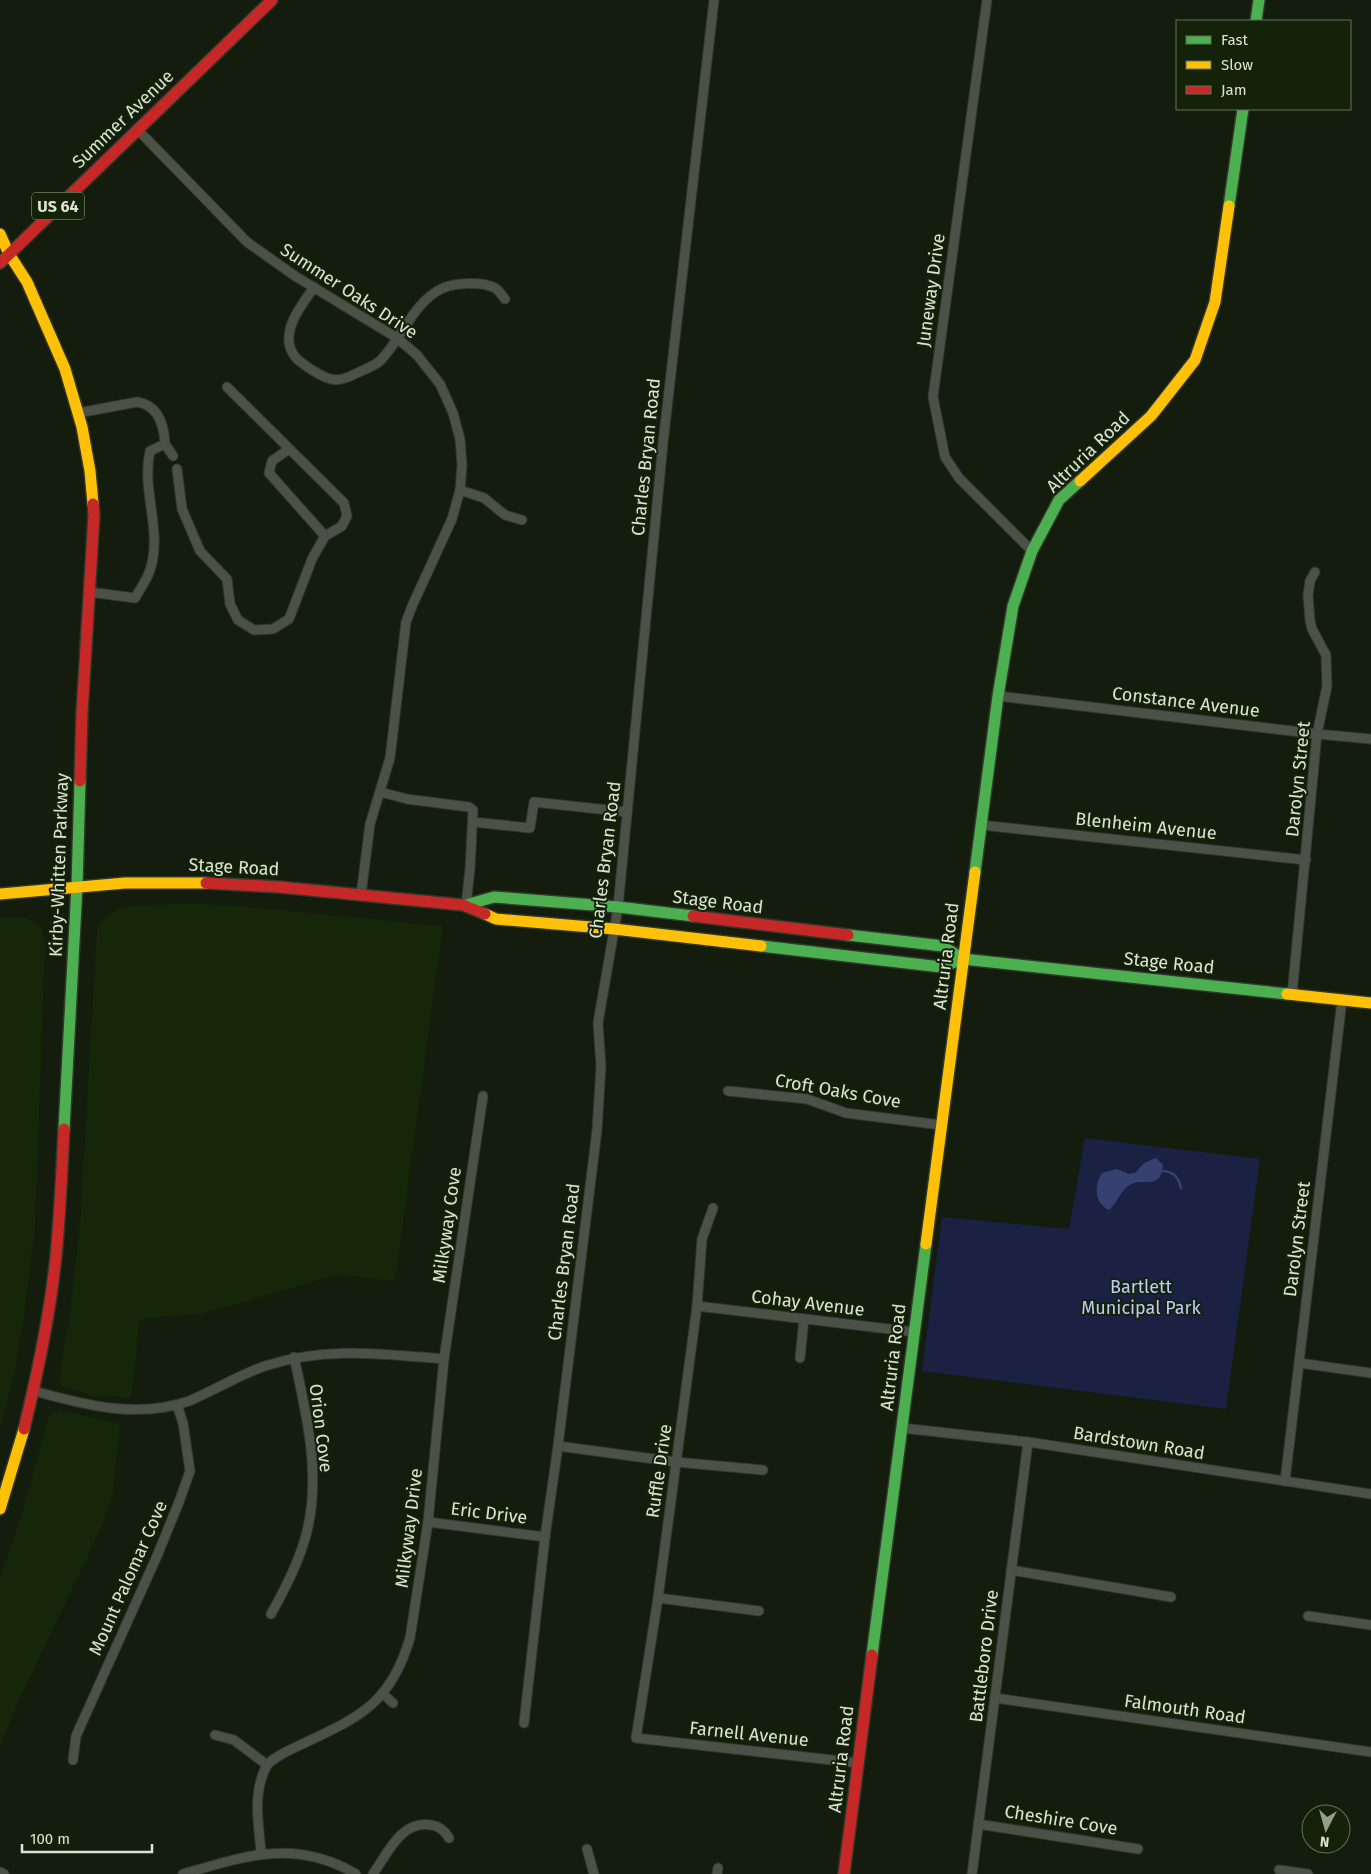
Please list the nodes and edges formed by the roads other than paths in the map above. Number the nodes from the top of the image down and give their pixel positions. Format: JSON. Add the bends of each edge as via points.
{"nodes":[{"id":1,"x":272,"y":0,"type":"edge"},
{"id":2,"x":714,"y":0,"type":"edge"},
{"id":3,"x":987,"y":0,"type":"edge"},
{"id":4,"x":1259,"y":0,"type":"edge"},
{"id":5,"x":1256,"y":20,"type":"edge"},
{"id":6,"x":1243,"y":110,"type":"edge"},
{"id":7,"x":137,"y":130,"type":"junction"},
{"id":8,"x":0,"y":234,"type":"edge"},
{"id":9,"x":9,"y":254,"type":"junction"},
{"id":10,"x":0,"y":263,"type":"edge"},
{"id":11,"x":314,"y":287,"type":"junction"},
{"id":12,"x":505,"y":299,"type":"dead end"},
{"id":13,"x":397,"y":338,"type":"junction"},
{"id":14,"x":228,"y":386,"type":"dead end"},
{"id":15,"x":78,"y":413,"type":"junction"},
{"id":16,"x":165,"y":444,"type":"junction"},
{"id":17,"x":289,"y":449,"type":"junction"},
{"id":18,"x":173,"y":456,"type":"dead end"},
{"id":19,"x":177,"y":469,"type":"dead end"},
{"id":20,"x":460,"y":490,"type":"junction"},
{"id":21,"x":522,"y":520,"type":"dead end"},
{"id":22,"x":326,"y":536,"type":"junction"},
{"id":23,"x":1032,"y":550,"type":"junction"},
{"id":24,"x":1314,"y":572,"type":"dead end"},
{"id":25,"x":88,"y":592,"type":"junction"},
{"id":26,"x":998,"y":696,"type":"junction"},
{"id":27,"x":1318,"y":734,"type":"junction"},
{"id":28,"x":1371,"y":739,"type":"edge"},
{"id":29,"x":380,"y":792,"type":"junction"},
{"id":30,"x":627,"y":812,"type":"junction"},
{"id":31,"x":473,"y":822,"type":"junction"},
{"id":32,"x":981,"y":825,"type":"junction"},
{"id":33,"x":1306,"y":860,"type":"junction"},
{"id":34,"x":77,"y":886,"type":"junction"},
{"id":35,"x":0,"y":894,"type":"edge"},
{"id":36,"x":361,"y":895,"type":"junction"},
{"id":37,"x":466,"y":905,"type":"junction"},
{"id":38,"x":618,"y":907,"type":"junction"},
{"id":39,"x":782,"y":927,"type":"junction"},
{"id":40,"x":614,"y":929,"type":"junction"},
{"id":41,"x":780,"y":948,"type":"junction"},
{"id":42,"x":962,"y":959,"type":"junction"},
{"id":43,"x":1292,"y":995,"type":"junction"},
{"id":44,"x":1342,"y":1000,"type":"junction"},
{"id":45,"x":1371,"y":1003,"type":"edge"},
{"id":46,"x":728,"y":1091,"type":"dead end"},
{"id":47,"x":483,"y":1096,"type":"dead end"},
{"id":48,"x":941,"y":1125,"type":"junction"},
{"id":49,"x":713,"y":1208,"type":"dead end"},
{"id":50,"x":697,"y":1306,"type":"junction"},
{"id":51,"x":804,"y":1319,"type":"junction"},
{"id":52,"x":914,"y":1332,"type":"junction"},
{"id":53,"x":294,"y":1357,"type":"junction"},
{"id":54,"x":800,"y":1358,"type":"dead end"},
{"id":55,"x":444,"y":1359,"type":"junction"},
{"id":56,"x":1299,"y":1363,"type":"junction"},
{"id":57,"x":1371,"y":1373,"type":"edge"},
{"id":58,"x":34,"y":1391,"type":"junction"},
{"id":59,"x":177,"y":1405,"type":"junction"},
{"id":60,"x":902,"y":1428,"type":"junction"},
{"id":61,"x":1028,"y":1442,"type":"junction"},
{"id":62,"x":558,"y":1446,"type":"junction"},
{"id":63,"x":676,"y":1462,"type":"junction"},
{"id":64,"x":763,"y":1470,"type":"dead end"},
{"id":65,"x":1285,"y":1481,"type":"junction"},
{"id":66,"x":1371,"y":1494,"type":"edge"},
{"id":67,"x":0,"y":1509,"type":"edge"},
{"id":68,"x":428,"y":1522,"type":"junction"},
{"id":69,"x":545,"y":1536,"type":"junction"},
{"id":70,"x":1011,"y":1570,"type":"junction"},
{"id":71,"x":1171,"y":1597,"type":"dead end"},
{"id":72,"x":658,"y":1598,"type":"junction"},
{"id":73,"x":760,"y":1611,"type":"dead end"},
{"id":74,"x":271,"y":1614,"type":"dead end"},
{"id":75,"x":1308,"y":1616,"type":"dead end"},
{"id":76,"x":1371,"y":1625,"type":"edge"},
{"id":77,"x":383,"y":1694,"type":"junction"},
{"id":78,"x":995,"y":1698,"type":"junction"},
{"id":79,"x":393,"y":1703,"type":"dead end"},
{"id":80,"x":524,"y":1723,"type":"dead end"},
{"id":81,"x":215,"y":1735,"type":"dead end"},
{"id":82,"x":636,"y":1738,"type":"joint"},
{"id":83,"x":1371,"y":1752,"type":"edge"},
{"id":84,"x":73,"y":1760,"type":"dead end"},
{"id":85,"x":858,"y":1763,"type":"junction"},
{"id":86,"x":267,"y":1765,"type":"junction"},
{"id":87,"x":978,"y":1824,"type":"junction"},
{"id":88,"x":450,"y":1838,"type":"dead end"},
{"id":89,"x":1138,"y":1848,"type":"dead end"},
{"id":90,"x":587,"y":1849,"type":"dead end"},
{"id":91,"x":261,"y":1853,"type":"junction"},
{"id":92,"x":1279,"y":1870,"type":"dead end"},
{"id":93,"x":0,"y":1872,"type":"edge"},
{"id":94,"x":4,"y":1874,"type":"edge"},
{"id":95,"x":183,"y":1874,"type":"edge"},
{"id":96,"x":356,"y":1874,"type":"edge"},
{"id":97,"x":374,"y":1874,"type":"edge"},
{"id":98,"x":594,"y":1874,"type":"edge"},
{"id":99,"x":844,"y":1874,"type":"edge"},
{"id":100,"x":972,"y":1874,"type":"edge"},
{"id":101,"x":1308,"y":1874,"type":"edge"}],
"edges":[{"from":1,"to":7,"type":"main road","name":"Summer Avenue","number":"US 64"},
{"from":2,"to":30,"type":"street","name":"Charles Bryan Road","via":[[662,457]]},
{"from":3,"to":23,"type":"street","name":"Juneway Drive","via":[[933,397],[945,456],[958,478]]},
{"from":4,"to":5,"type":"main road"},
{"from":6,"to":23,"type":"main road","name":"Altruria Road","via":[[1215,302],[1195,360],[1152,416],[1059,500]]},
{"from":7,"to":9,"type":"main road","name":"Summer Avenue","number":"US 64"},
{"from":7,"to":11,"type":"street","name":"Summer Oaks Drive","via":[[247,242]]},
{"from":8,"to":9,"type":"main road","name":"Kirby-Whitten Parkway"},
{"from":9,"to":10,"type":"main road","name":"Summer Avenue","number":"US 64"},
{"from":9,"to":15,"type":"main road","name":"Kirby-Whitten Parkway","via":[[27,282],[65,369]]},
{"from":11,"to":13,"type":"street","name":"Summer Oaks Drive"},
{"from":11,"to":13,"type":"street","via":[[292,323],[289,342],[297,360],[322,376],[334,380],[346,378],[376,363]]},
{"from":12,"to":13,"type":"street","via":[[494,287],[454,284],[427,299]]},
{"from":13,"to":20,"type":"street","name":"Summer Oaks Drive","via":[[431,371],[447,398],[460,439]]},
{"from":14,"to":17,"type":"street"},
{"from":15,"to":16,"type":"street","via":[[146,403],[164,427]]},
{"from":15,"to":25,"type":"main road","name":"Kirby-Whitten Parkway","via":[[90,472],[94,516]]},
{"from":16,"to":18,"type":"street"},
{"from":16,"to":25,"type":"street","via":[[150,451],[146,466],[155,542],[150,570],[136,598]]},
{"from":17,"to":22,"type":"street","via":[[272,461],[269,473]]},
{"from":17,"to":22,"type":"street","via":[[344,503],[347,516],[342,526]]},
{"from":19,"to":22,"type":"street","via":[[182,509],[200,551],[226,580],[230,604],[238,620],[254,630],[273,629],[289,619],[312,559]]},
{"from":20,"to":21,"type":"street","via":[[484,498],[506,515]]},
{"from":20,"to":29,"type":"street","name":"Summer Oaks Drive","via":[[452,519],[406,622],[393,742]]},
{"from":23,"to":26,"type":"main road","name":"Altruria Road","via":[[1013,606]]},
{"from":24,"to":27,"type":"street","name":"Darolyn Street","via":[[1308,595],[1310,621],[1326,656],[1327,686]]},
{"from":25,"to":34,"type":"main road","name":"Kirby-Whitten Parkway"},
{"from":26,"to":27,"type":"street","name":"Constance Avenue"},
{"from":26,"to":32,"type":"main road","name":"Altruria Road"},
{"from":27,"to":28,"type":"street","name":"Constance Avenue"},
{"from":27,"to":33,"type":"street","name":"Darolyn Street"},
{"from":29,"to":31,"type":"street","via":[[406,799],[469,807],[473,810]]},
{"from":29,"to":36,"type":"street","name":"Summer Oaks Drive","via":[[368,834]]},
{"from":30,"to":31,"type":"street","via":[[534,802],[530,828]]},
{"from":30,"to":38,"type":"street","name":"Charles Bryan Road"},
{"from":31,"to":37,"type":"street"},
{"from":32,"to":33,"type":"street","name":"Blenheim Avenue"},
{"from":32,"to":42,"type":"main road","name":"Altruria Road"},
{"from":33,"to":43,"type":"street","name":"Darolyn Street"},
{"from":34,"to":35,"type":"main road","name":"Stage Road"},
{"from":34,"to":36,"type":"main road","name":"Stage Road","via":[[187,882]]},
{"from":34,"to":58,"type":"main road","name":"Kirby-Whitten Parkway","via":[[60,1220]]},
{"from":36,"to":37,"type":"main road","name":"Stage Road"},
{"from":37,"to":38,"type":"main road","name":"Stage Road","via":[[494,897]]},
{"from":37,"to":40,"type":"main road","name":"Stage Road","via":[[496,919]]},
{"from":38,"to":39,"type":"main road","name":"Stage Road"},
{"from":38,"to":40,"type":"street","name":"Charles Bryan Road"},
{"from":39,"to":41,"type":"main road"},
{"from":39,"to":42,"type":"main road","name":"Stage Road","via":[[943,946]]},
{"from":40,"to":41,"type":"main road","name":"Stage Road"},
{"from":40,"to":62,"type":"street","name":"Charles Bryan Road","via":[[598,1023],[601,1066],[597,1130]]},
{"from":41,"to":42,"type":"main road","name":"Stage Road","via":[[941,966]]},
{"from":42,"to":43,"type":"main road","name":"Stage Road"},
{"from":42,"to":48,"type":"main road","name":"Altruria Road"},
{"from":43,"to":44,"type":"main road","name":"Stage Road"},
{"from":44,"to":45,"type":"main road","name":"Stage Road"},
{"from":44,"to":56,"type":"street","name":"Darolyn Street"},
{"from":46,"to":48,"type":"street","name":"Croft Oaks Cove","via":[[807,1099],[846,1112]]},
{"from":47,"to":55,"type":"street","name":"Milkyway Cove"},
{"from":48,"to":52,"type":"main road","name":"Altruria Road"},
{"from":49,"to":50,"type":"street","name":"Ruffle Drive","via":[[702,1239]]},
{"from":50,"to":51,"type":"street","name":"Cohay Avenue"},
{"from":50,"to":63,"type":"street","name":"Ruffle Drive"},
{"from":51,"to":52,"type":"street","name":"Cohay Avenue"},
{"from":51,"to":54,"type":"street"},
{"from":52,"to":60,"type":"main road","name":"Altruria Road"},
{"from":53,"to":55,"type":"street","via":[[319,1353],[378,1353]]},
{"from":53,"to":59,"type":"street","via":[[264,1366]]},
{"from":53,"to":74,"type":"street","name":"Orion Cove","via":[[306,1408],[312,1458],[311,1502],[304,1540],[288,1584]]},
{"from":55,"to":68,"type":"street","name":"Milkyway Drive"},
{"from":56,"to":57,"type":"street"},
{"from":56,"to":65,"type":"street","name":"Darolyn Street"},
{"from":58,"to":59,"type":"street","via":[[105,1408],[138,1410]]},
{"from":58,"to":67,"type":"main road","name":"Kirby-Whitten Parkway"},
{"from":59,"to":84,"type":"street","name":"Mount Palomar Cove","via":[[190,1471],[157,1556],[76,1736]]},
{"from":60,"to":61,"type":"street","name":"Bardstown Road"},
{"from":60,"to":85,"type":"main road","name":"Altruria Road"},
{"from":61,"to":65,"type":"street","name":"Bardstown Road"},
{"from":61,"to":70,"type":"street","name":"Battleboro Drive"},
{"from":62,"to":63,"type":"street"},
{"from":62,"to":69,"type":"street","name":"Charles Bryan Road"},
{"from":63,"to":64,"type":"street"},
{"from":63,"to":72,"type":"street","name":"Ruffle Drive"},
{"from":65,"to":66,"type":"street","name":"Bardstown Road"},
{"from":68,"to":69,"type":"street","name":"Eric Drive"},
{"from":68,"to":77,"type":"street","name":"Milkyway Drive","via":[[410,1638],[400,1666]]},
{"from":69,"to":80,"type":"street","name":"Charles Bryan Road"},
{"from":70,"to":71,"type":"street"},
{"from":70,"to":78,"type":"street","name":"Battleboro Drive"},
{"from":72,"to":73,"type":"street"},
{"from":72,"to":82,"type":"street","name":"Ruffle Drive"},
{"from":75,"to":76,"type":"street"},
{"from":77,"to":79,"type":"street"},
{"from":77,"to":86,"type":"street","name":"Milkyway Drive","via":[[344,1724],[289,1750]]},
{"from":78,"to":83,"type":"street","name":"Falmouth Road"},
{"from":78,"to":87,"type":"street","name":"Battleboro Drive"},
{"from":81,"to":86,"type":"street","via":[[234,1740]]},
{"from":82,"to":85,"type":"street","name":"Farnell Avenue"},
{"from":85,"to":99,"type":"main road","name":"Altruria Road"},
{"from":86,"to":91,"type":"street","via":[[257,1797]]},
{"from":87,"to":89,"type":"street","name":"Cheshire Cove"},
{"from":87,"to":100,"type":"street","name":"Battleboro Drive"},
{"from":88,"to":97,"type":"street","via":[[435,1826],[417,1824],[410,1827]]},
{"from":90,"to":98,"type":"street"},
{"from":91,"to":95,"type":"street"},
{"from":91,"to":96,"type":"street","via":[[312,1857]]},
{"from":92,"to":101,"type":"street"},
{"from":93,"to":94,"type":"street"}]}
